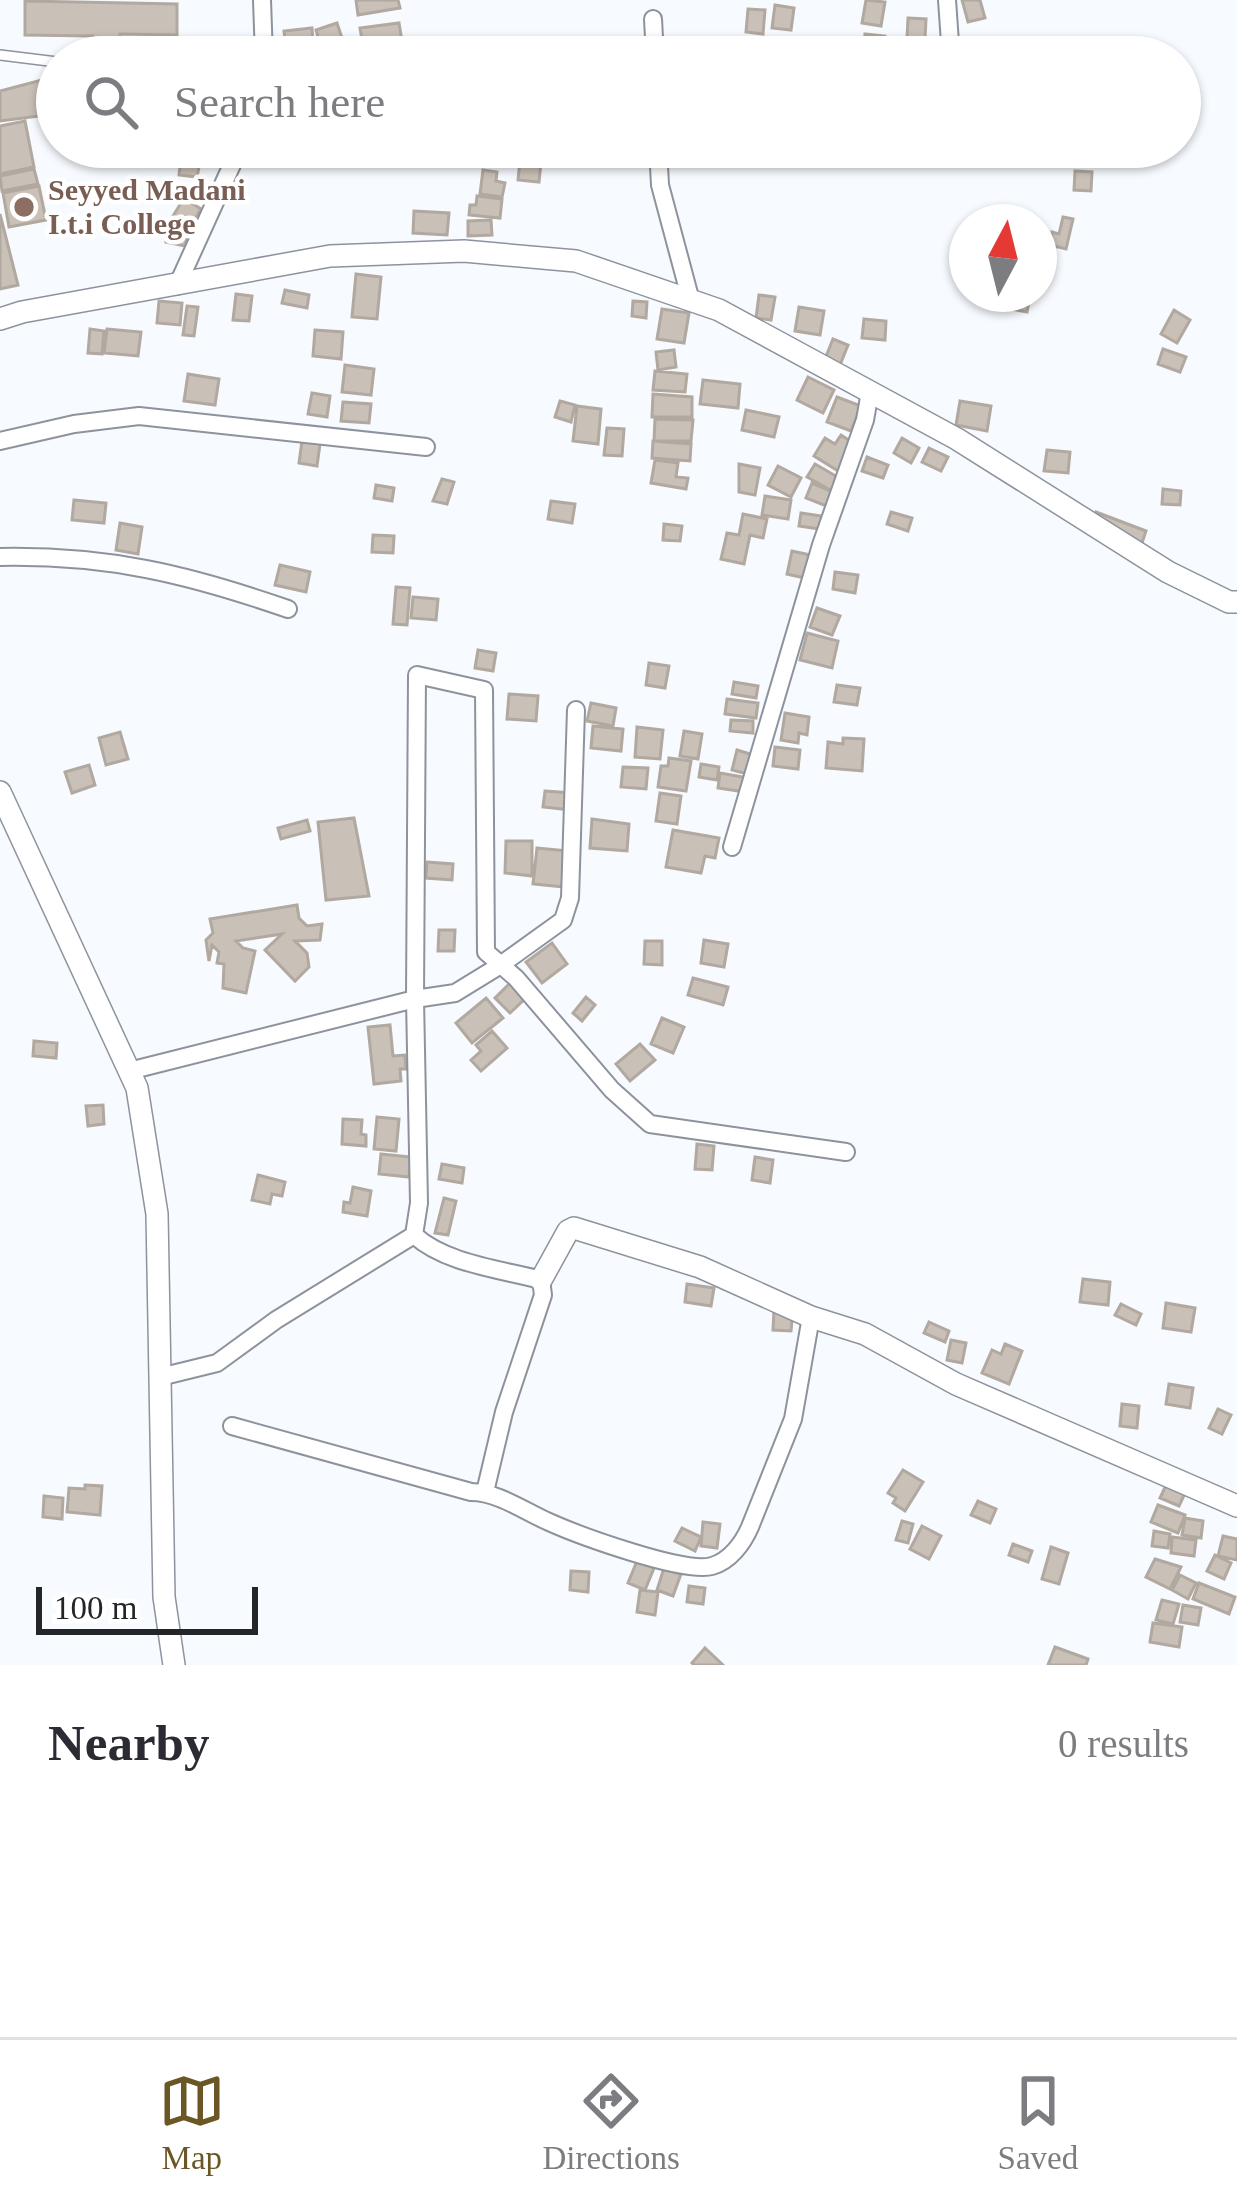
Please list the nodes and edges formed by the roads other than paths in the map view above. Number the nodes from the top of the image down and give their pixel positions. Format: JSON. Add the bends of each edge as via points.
{"nodes":[{"id":1,"x":262,"y":0,"type":"edge"},
{"id":2,"x":947,"y":0,"type":"edge"},
{"id":3,"x":653,"y":19,"type":"dead end"},
{"id":4,"x":263,"y":36,"type":"edge"},
{"id":5,"x":654,"y":36,"type":"edge"},
{"id":6,"x":950,"y":36,"type":"edge"},
{"id":7,"x":0,"y":56,"type":"edge"},
{"id":8,"x":36,"y":60,"type":"edge"},
{"id":9,"x":230,"y":168,"type":"edge"},
{"id":10,"x":659,"y":168,"type":"edge"},
{"id":11,"x":177,"y":286,"type":"junction"},
{"id":12,"x":691,"y":301,"type":"junction"},
{"id":13,"x":0,"y":320,"type":"edge"},
{"id":14,"x":870,"y":392,"type":"junction"},
{"id":15,"x":0,"y":441,"type":"edge"},
{"id":16,"x":426,"y":448,"type":"dead end"},
{"id":17,"x":0,"y":557,"type":"edge"},
{"id":18,"x":1237,"y":602,"type":"edge"},
{"id":19,"x":288,"y":609,"type":"dead end"},
{"id":20,"x":576,"y":710,"type":"dead end"},
{"id":21,"x":0,"y":792,"type":"edge"},
{"id":22,"x":732,"y":848,"type":"dead end"},
{"id":23,"x":499,"y":966,"type":"junction"},
{"id":24,"x":415,"y":999,"type":"junction"},
{"id":25,"x":129,"y":1071,"type":"junction"},
{"id":26,"x":847,"y":1152,"type":"dead end"},
{"id":27,"x":414,"y":1235,"type":"junction"},
{"id":28,"x":542,"y":1280,"type":"junction"},
{"id":29,"x":811,"y":1317,"type":"junction"},
{"id":30,"x":160,"y":1377,"type":"junction"},
{"id":31,"x":232,"y":1426,"type":"dead end"},
{"id":32,"x":485,"y":1492,"type":"junction"},
{"id":33,"x":1237,"y":1506,"type":"edge"},
{"id":34,"x":174,"y":1665,"type":"edge"}],
"edges":[{"from":1,"to":4,"type":"street"},
{"from":2,"to":6,"type":"street"},
{"from":3,"to":5,"type":"street"},
{"from":7,"to":8,"type":"lane"},
{"from":9,"to":11,"type":"street"},
{"from":10,"to":12,"type":"street"},
{"from":11,"to":12,"type":"street","via":[[330,256],[464,251],[576,261]]},
{"from":11,"to":13,"type":"street"},
{"from":12,"to":14,"type":"street"},
{"from":14,"to":18,"type":"street","via":[[1168,572]]},
{"from":14,"to":22,"type":"street"},
{"from":15,"to":16,"type":"street","via":[[139,416]]},
{"from":17,"to":19,"type":"street","via":[[138,565]]},
{"from":20,"to":23,"type":"street","via":[[570,898],[563,920]]},
{"from":21,"to":25,"type":"street"},
{"from":23,"to":24,"type":"street","via":[[455,993]]},
{"from":23,"to":24,"type":"street","via":[[487,952],[484,690],[417,675]]},
{"from":23,"to":26,"type":"street","via":[[650,1124]]},
{"from":24,"to":25,"type":"street"},
{"from":24,"to":27,"type":"street"},
{"from":25,"to":30,"type":"street","via":[[157,1214]]},
{"from":27,"to":28,"type":"street","via":[[454,1257]]},
{"from":27,"to":30,"type":"street","via":[[217,1363]]},
{"from":28,"to":29,"type":"street","via":[[574,1228],[700,1267]]},
{"from":28,"to":32,"type":"street"},
{"from":29,"to":32,"type":"street","via":[[793,1418],[744,1540],[709,1568],[555,1525]]},
{"from":29,"to":33,"type":"street","via":[[865,1334],[956,1384]]},
{"from":30,"to":34,"type":"street","via":[[164,1597]]},
{"from":31,"to":32,"type":"street"}]}
